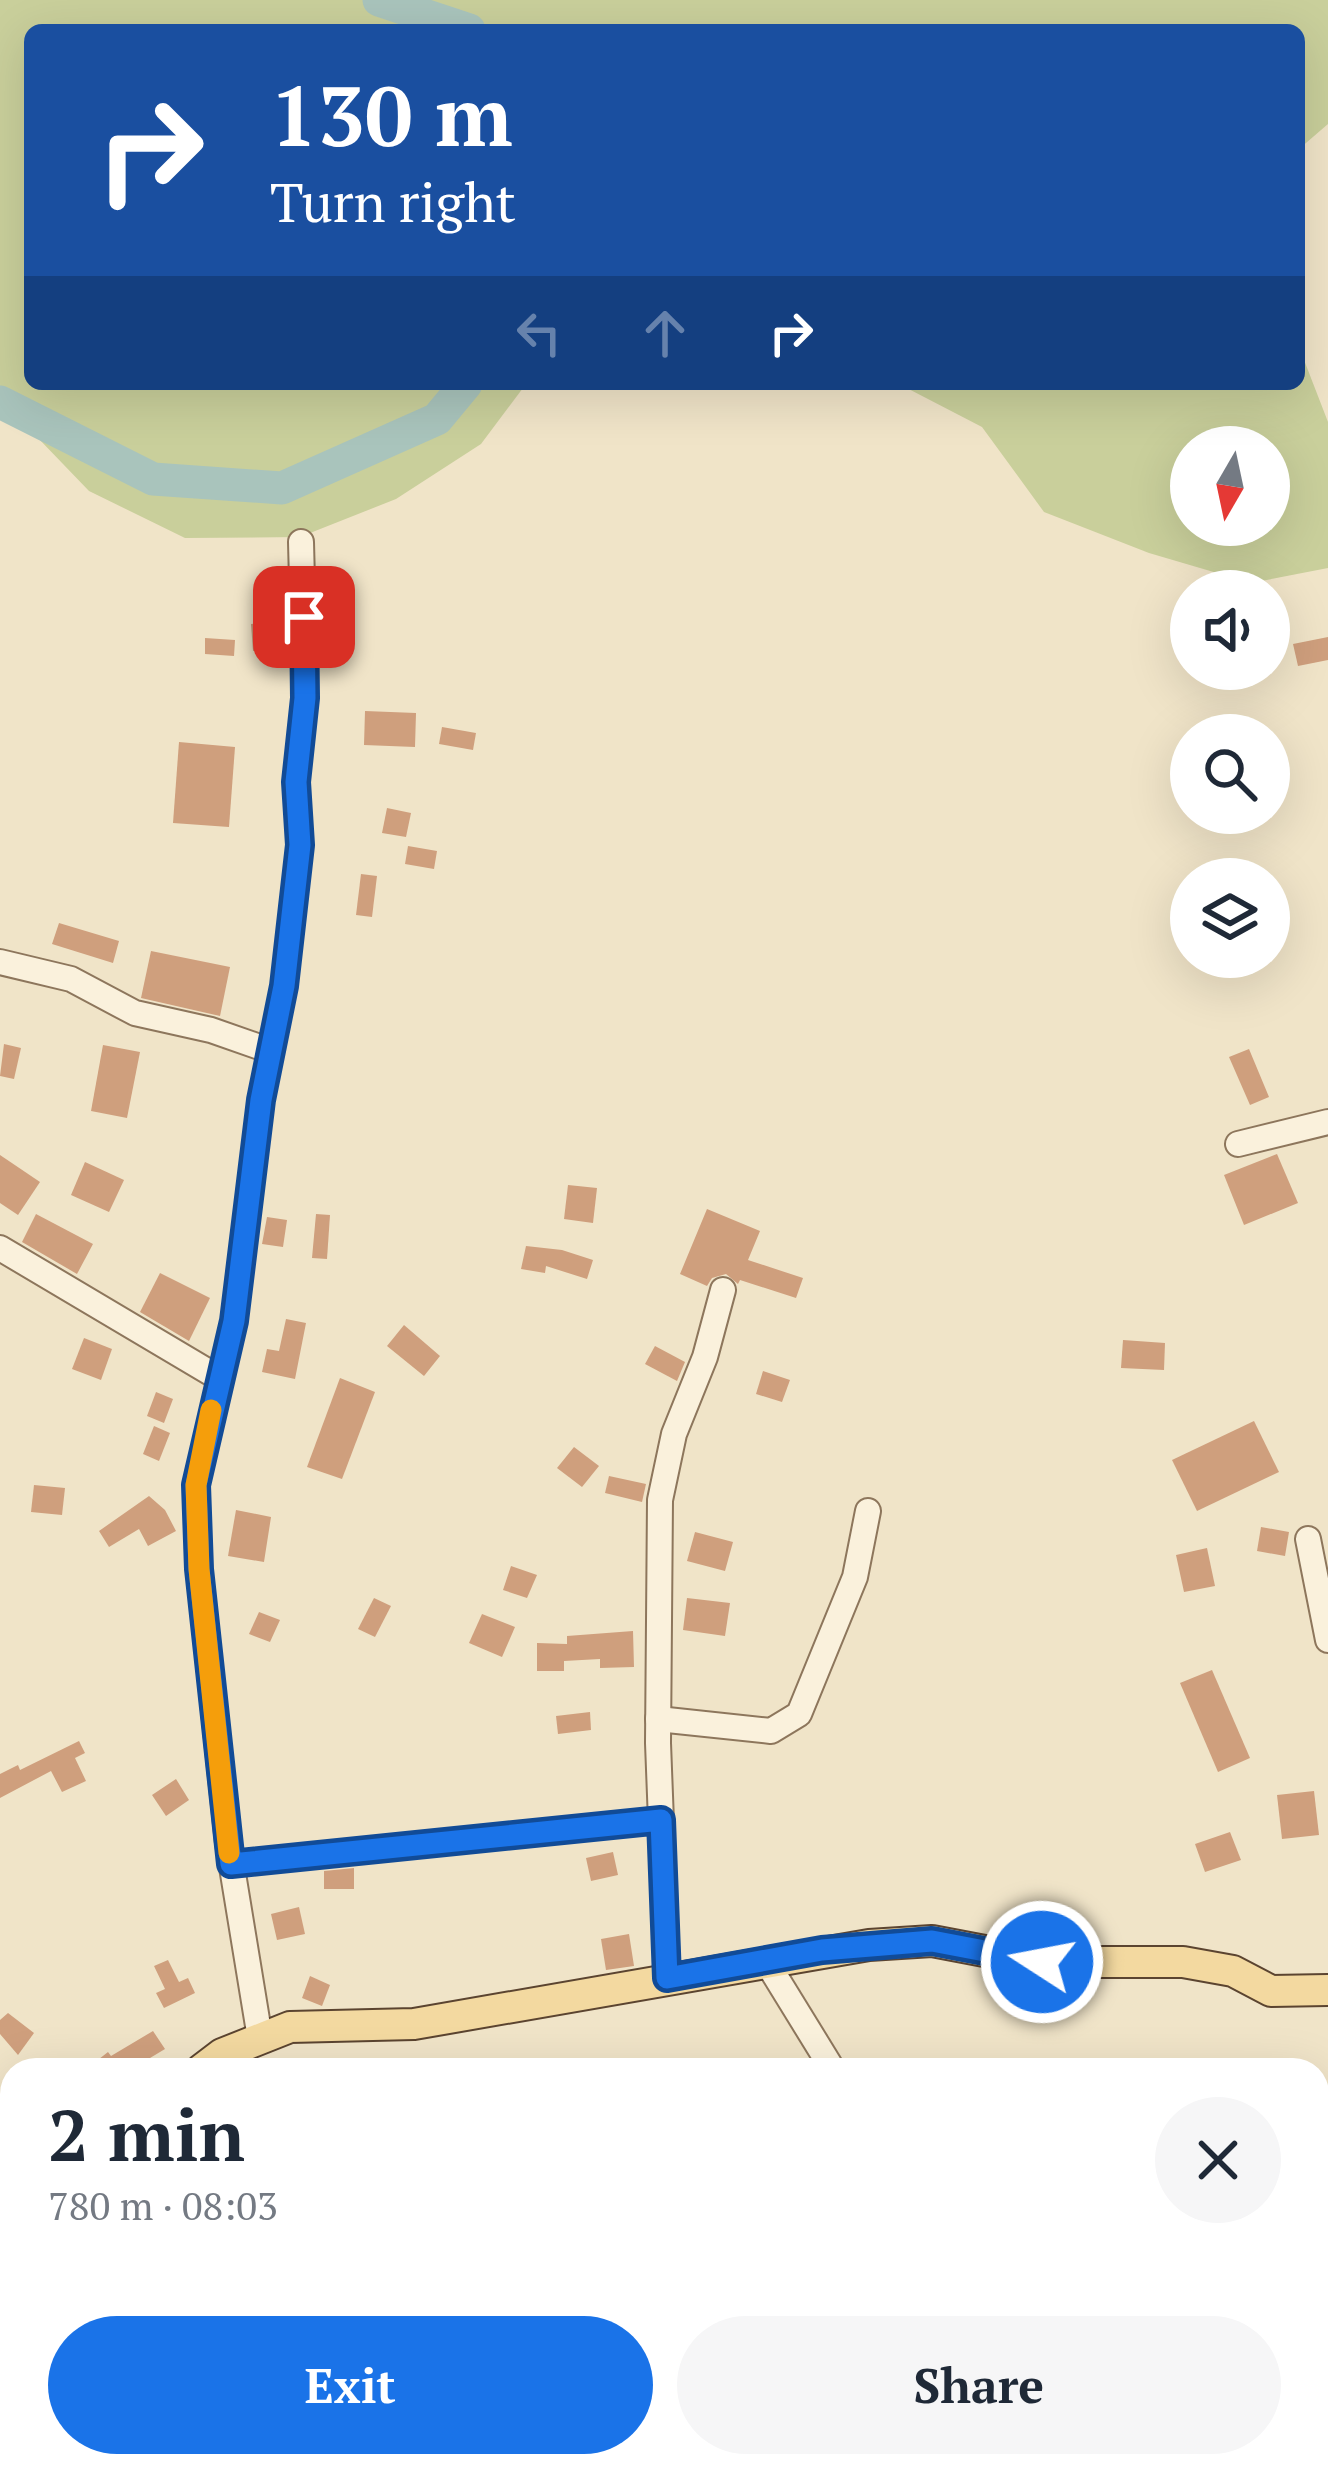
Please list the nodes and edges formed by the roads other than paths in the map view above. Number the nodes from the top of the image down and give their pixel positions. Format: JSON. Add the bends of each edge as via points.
{"nodes":[{"id":1,"x":301,"y":542,"type":"dead end"},
{"id":2,"x":0,"y":962,"type":"edge"},
{"id":3,"x":271,"y":1051,"type":"junction"},
{"id":4,"x":1328,"y":1122,"type":"edge"},
{"id":5,"x":1238,"y":1144,"type":"dead end"},
{"id":6,"x":0,"y":1248,"type":"edge"},
{"id":7,"x":723,"y":1290,"type":"dead end"},
{"id":8,"x":219,"y":1378,"type":"junction"},
{"id":9,"x":868,"y":1511,"type":"dead end"},
{"id":10,"x":1308,"y":1539,"type":"dead end"},
{"id":11,"x":1328,"y":1640,"type":"edge"},
{"id":12,"x":658,"y":1719,"type":"junction"},
{"id":13,"x":661,"y":1820,"type":"junction"},
{"id":14,"x":231,"y":1864,"type":"junction"},
{"id":15,"x":766,"y":1961,"type":"junction"},
{"id":16,"x":667,"y":1978,"type":"junction"},
{"id":17,"x":1328,"y":1990,"type":"edge"},
{"id":18,"x":260,"y":2038,"type":"junction"},
{"id":19,"x":217,"y":2058,"type":"edge"},
{"id":20,"x":826,"y":2058,"type":"edge"}],
"edges":[{"from":1,"to":3,"type":"street","via":[[300,845]]},
{"from":2,"to":3,"type":"street","via":[[71,980],[135,1013]]},
{"from":3,"to":8,"type":"street"},
{"from":4,"to":5,"type":"street"},
{"from":6,"to":8,"type":"street"},
{"from":7,"to":12,"type":"street","via":[[665,1465]]},
{"from":8,"to":14,"type":"street","via":[[196,1485]]},
{"from":9,"to":12,"type":"street","via":[[855,1577],[799,1714],[771,1731]]},
{"from":10,"to":11,"type":"street"},
{"from":12,"to":13,"type":"street"},
{"from":13,"to":14,"type":"street"},
{"from":13,"to":16,"type":"street"},
{"from":14,"to":18,"type":"street"},
{"from":15,"to":16,"type":"main road"},
{"from":15,"to":17,"type":"main road","via":[[932,1941],[1042,1962],[1200,1964],[1271,1991]]},
{"from":15,"to":20,"type":"street"},
{"from":16,"to":18,"type":"main road","via":[[414,2024],[315,2024]]},
{"from":18,"to":19,"type":"main road"}]}
